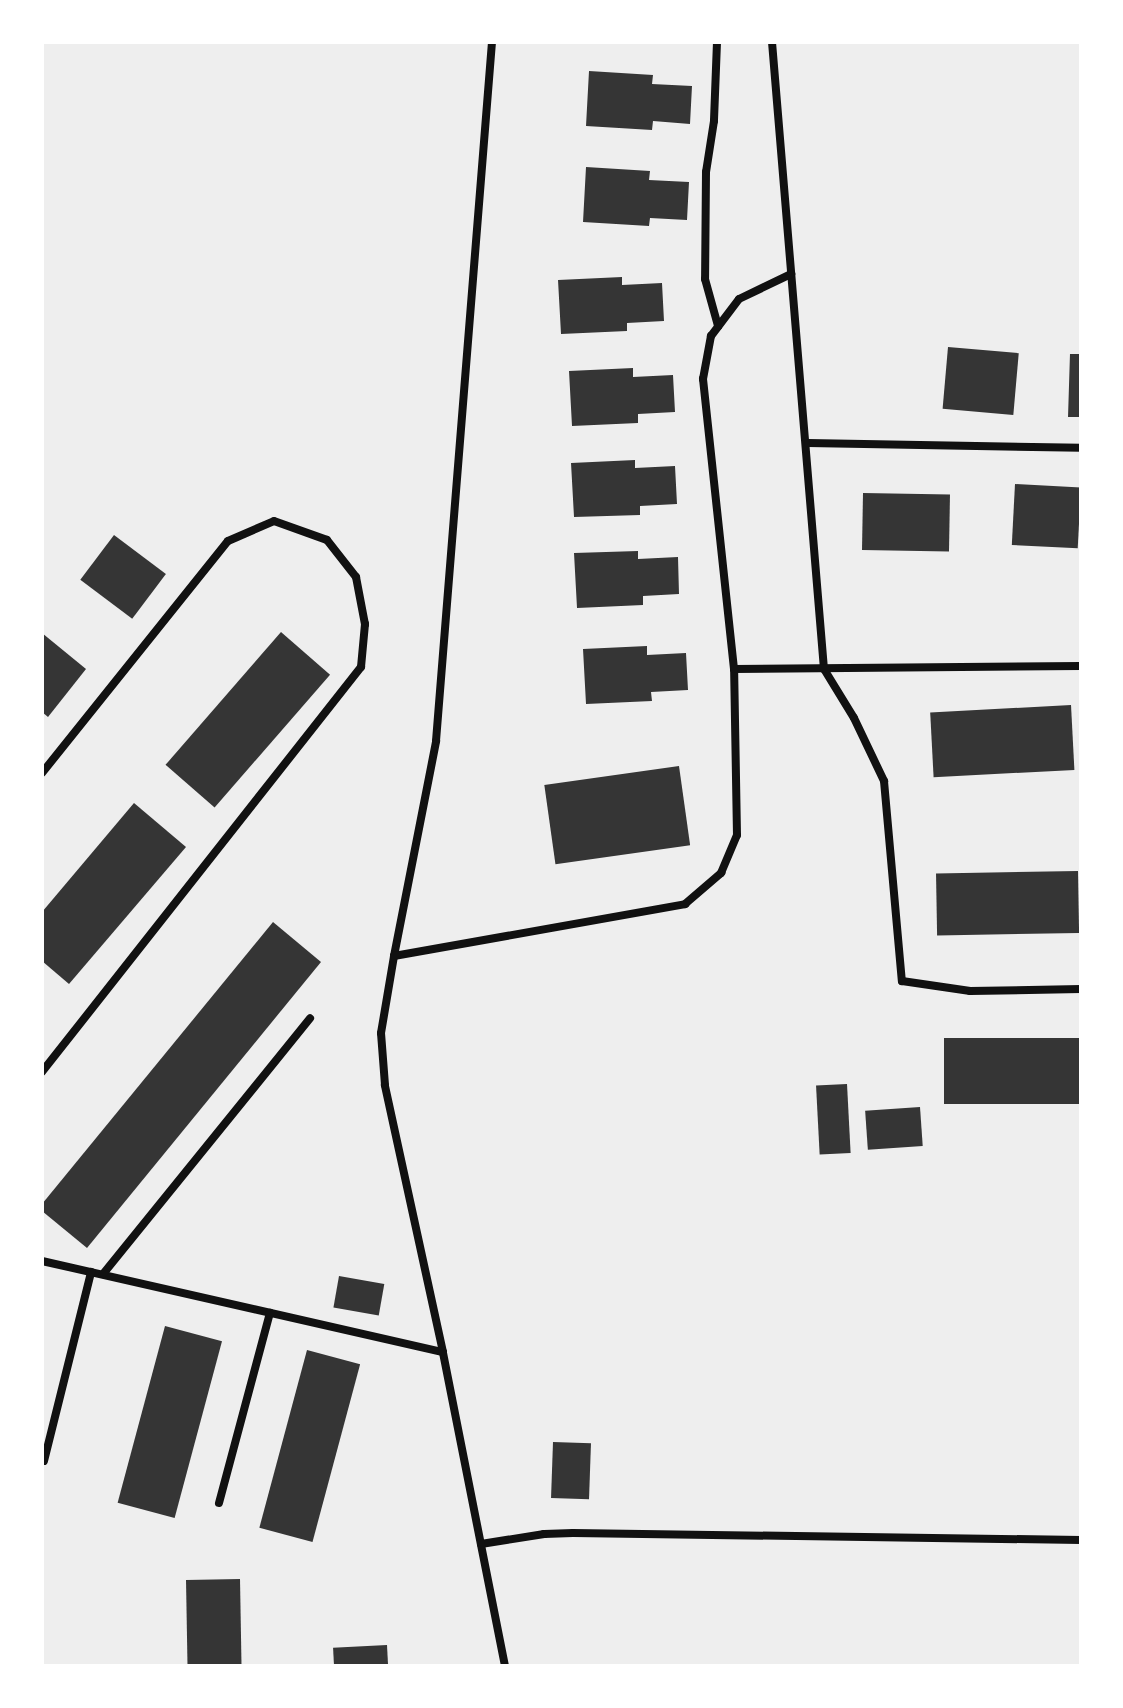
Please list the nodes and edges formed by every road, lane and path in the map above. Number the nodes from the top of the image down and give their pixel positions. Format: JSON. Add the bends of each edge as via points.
{"nodes":[{"id":1,"x":492,"y":42,"type":"edge"},
{"id":2,"x":717,"y":42,"type":"edge"},
{"id":3,"x":772,"y":42,"type":"edge"},
{"id":4,"x":791,"y":274,"type":"junction"},
{"id":5,"x":718,"y":326,"type":"junction"},
{"id":6,"x":808,"y":443,"type":"junction"},
{"id":7,"x":1081,"y":448,"type":"edge"},
{"id":8,"x":1081,"y":666,"type":"edge"},
{"id":9,"x":734,"y":669,"type":"junction"},
{"id":10,"x":824,"y":669,"type":"junction"},
{"id":11,"x":42,"y":773,"type":"edge"},
{"id":12,"x":394,"y":956,"type":"junction"},
{"id":13,"x":1081,"y":989,"type":"edge"},
{"id":14,"x":310,"y":1018,"type":"dead end"},
{"id":15,"x":42,"y":1072,"type":"edge"},
{"id":16,"x":42,"y":1261,"type":"edge"},
{"id":17,"x":91,"y":1272,"type":"junction"},
{"id":18,"x":103,"y":1274,"type":"junction"},
{"id":19,"x":270,"y":1313,"type":"junction"},
{"id":20,"x":443,"y":1352,"type":"junction"},
{"id":21,"x":44,"y":1461,"type":"dead end"},
{"id":22,"x":219,"y":1503,"type":"dead end"},
{"id":23,"x":1081,"y":1540,"type":"edge"},
{"id":24,"x":481,"y":1544,"type":"junction"},
{"id":25,"x":505,"y":1666,"type":"edge"}],
"edges":[{"from":1,"to":12,"type":"street","via":[[436,741]]},
{"from":2,"to":5,"type":"street","via":[[706,172],[705,279]]},
{"from":3,"to":4,"type":"street"},
{"from":4,"to":5,"type":"street","via":[[739,299]]},
{"from":4,"to":6,"type":"street"},
{"from":5,"to":9,"type":"street","via":[[711,336],[703,379]]},
{"from":6,"to":7,"type":"street"},
{"from":6,"to":10,"type":"street"},
{"from":8,"to":10,"type":"street"},
{"from":9,"to":10,"type":"street"},
{"from":9,"to":12,"type":"street","via":[[737,835],[721,873],[685,904]]},
{"from":10,"to":13,"type":"street","via":[[884,781],[902,981],[970,991]]},
{"from":11,"to":15,"type":"street","via":[[228,541],[274,521],[327,540],[356,577],[365,624],[361,667]]},
{"from":12,"to":20,"type":"street","via":[[381,1033],[385,1085]]},
{"from":14,"to":18,"type":"street"},
{"from":16,"to":17,"type":"street"},
{"from":17,"to":18,"type":"street"},
{"from":17,"to":21,"type":"street"},
{"from":18,"to":19,"type":"street"},
{"from":19,"to":20,"type":"street"},
{"from":19,"to":22,"type":"street"},
{"from":20,"to":24,"type":"street"},
{"from":23,"to":24,"type":"street","via":[[573,1533]]},
{"from":24,"to":25,"type":"street"}]}
